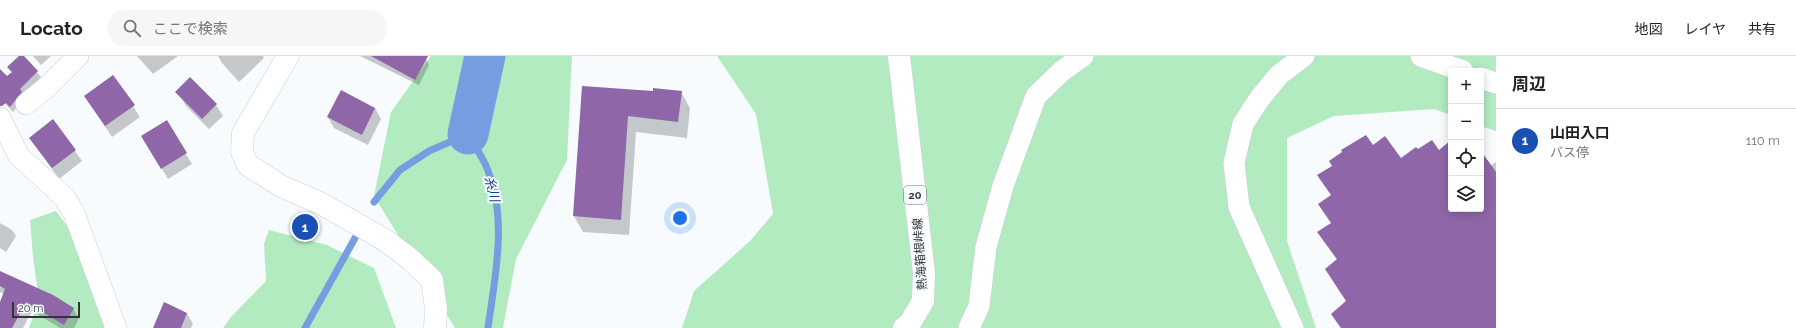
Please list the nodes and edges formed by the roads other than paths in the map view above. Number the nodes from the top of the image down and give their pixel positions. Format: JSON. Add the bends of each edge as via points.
{"nodes":[{"id":1,"x":78,"y":56,"type":"edge"},
{"id":2,"x":288,"y":56,"type":"edge"},
{"id":3,"x":899,"y":56,"type":"edge"},
{"id":4,"x":1083,"y":56,"type":"edge"},
{"id":5,"x":1304,"y":56,"type":"edge"},
{"id":6,"x":1421,"y":56,"type":"edge"},
{"id":7,"x":1455,"y":68,"type":"edge"},
{"id":8,"x":1484,"y":79,"type":"edge"},
{"id":9,"x":1496,"y":83,"type":"edge"},
{"id":10,"x":26,"y":104,"type":"dead end"},
{"id":11,"x":0,"y":118,"type":"edge"},
{"id":12,"x":116,"y":328,"type":"edge"},
{"id":13,"x":436,"y":328,"type":"edge"},
{"id":14,"x":904,"y":328,"type":"edge"},
{"id":15,"x":969,"y":328,"type":"edge"},
{"id":16,"x":1293,"y":328,"type":"edge"}],
"edges":[{"from":1,"to":10,"type":"street"},
{"from":2,"to":13,"type":"street","via":[[243,133],[242,152],[248,165],[281,186],[322,204],[385,240],[410,259],[432,280]]},
{"from":3,"to":14,"type":"street","name":"熱海箱根峠線","number":"20","via":[[924,273],[923,301],[910,323]]},
{"from":4,"to":15,"type":"street","via":[[1062,71],[1036,96],[1003,186],[986,247],[979,306]]},
{"from":5,"to":16,"type":"street","via":[[1279,75],[1260,98],[1243,124],[1234,163],[1239,207]]},
{"from":6,"to":7,"type":"street"},
{"from":8,"to":9,"type":"street"},
{"from":11,"to":12,"type":"street","via":[[19,156],[65,198],[74,213]]}]}
